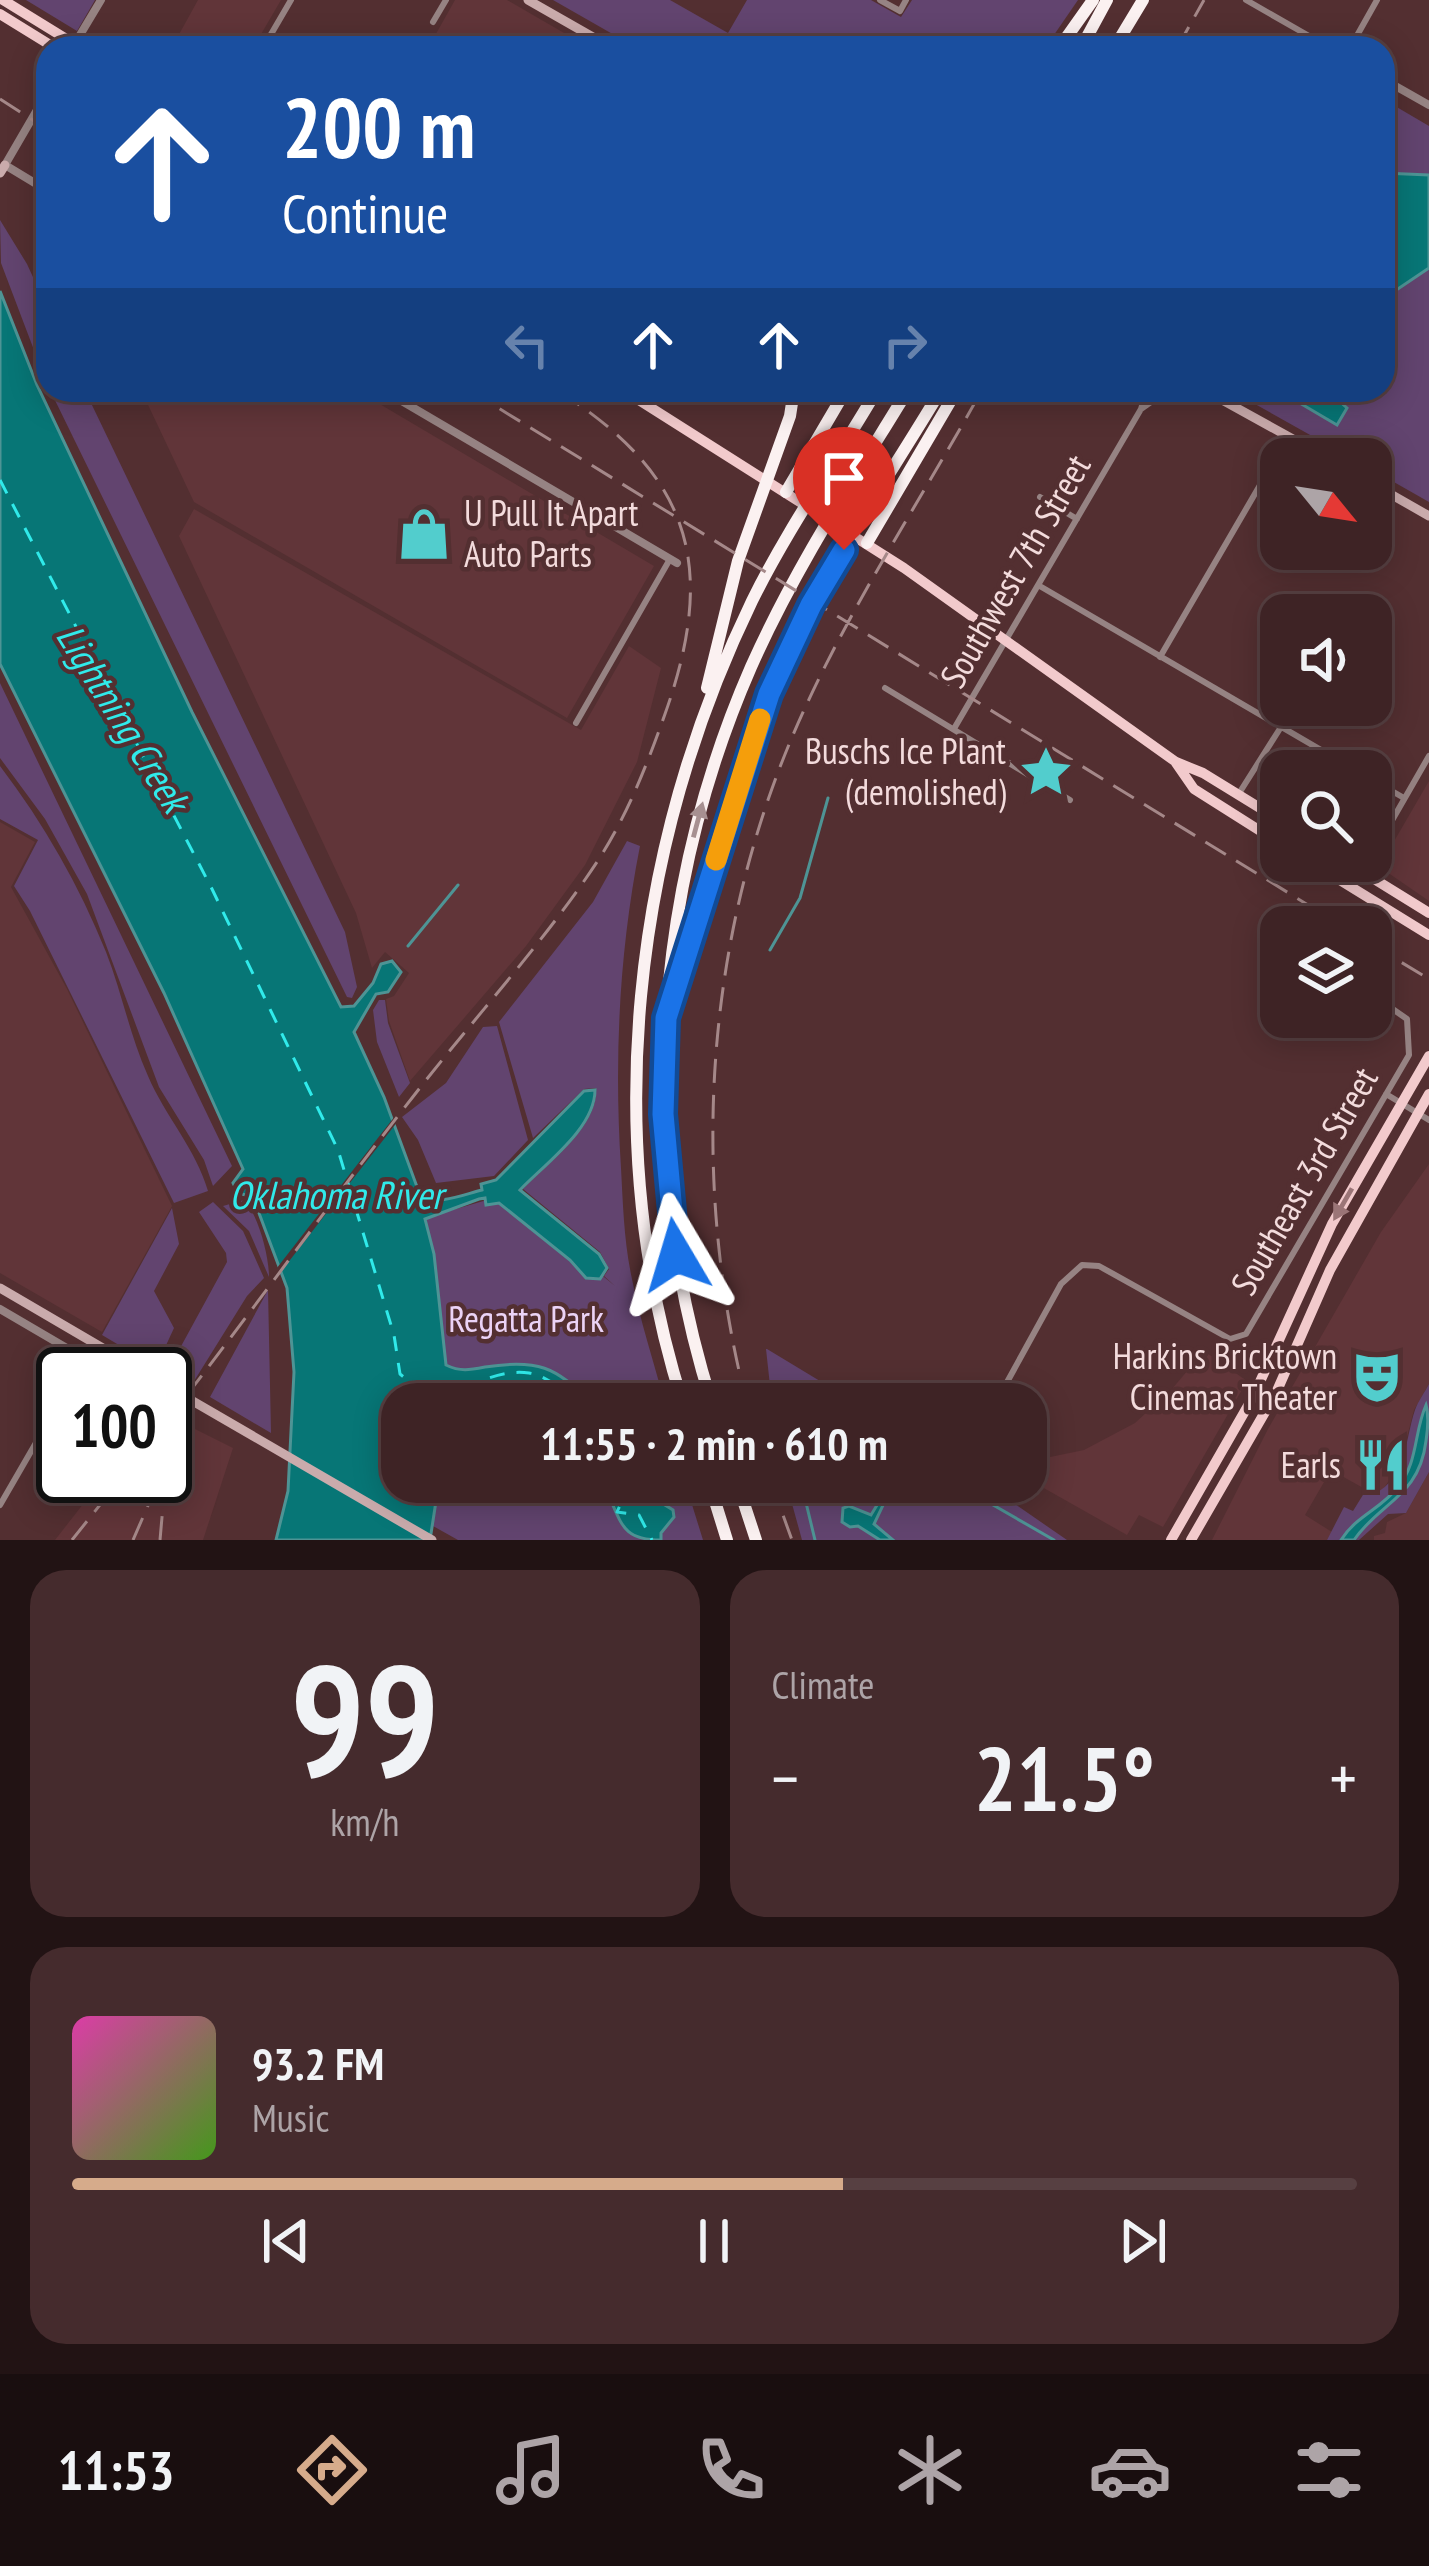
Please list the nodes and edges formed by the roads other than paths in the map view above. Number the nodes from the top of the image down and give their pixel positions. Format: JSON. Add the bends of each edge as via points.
{"nodes":[{"id":1,"x":3,"y":0,"type":"edge"},
{"id":2,"x":100,"y":0,"type":"edge"},
{"id":3,"x":291,"y":0,"type":"edge"},
{"id":4,"x":446,"y":0,"type":"edge"},
{"id":5,"x":529,"y":0,"type":"edge"},
{"id":6,"x":880,"y":0,"type":"edge"},
{"id":7,"x":906,"y":0,"type":"edge"},
{"id":8,"x":1093,"y":0,"type":"edge"},
{"id":9,"x":1107,"y":0,"type":"edge"},
{"id":10,"x":1143,"y":0,"type":"edge"},
{"id":11,"x":1246,"y":0,"type":"edge"},
{"id":12,"x":1377,"y":0,"type":"edge"},
{"id":13,"x":0,"y":14,"type":"edge"},
{"id":14,"x":433,"y":22,"type":"dead end"},
{"id":15,"x":36,"y":36,"type":"edge"},
{"id":16,"x":58,"y":36,"type":"edge"},
{"id":17,"x":83,"y":36,"type":"edge"},
{"id":18,"x":270,"y":36,"type":"edge"},
{"id":19,"x":591,"y":36,"type":"edge"},
{"id":20,"x":1068,"y":36,"type":"edge"},
{"id":21,"x":1088,"y":36,"type":"edge"},
{"id":22,"x":1123,"y":36,"type":"edge"},
{"id":23,"x":1309,"y":36,"type":"edge"},
{"id":24,"x":1357,"y":36,"type":"edge"},
{"id":25,"x":1395,"y":86,"type":"edge"},
{"id":26,"x":1429,"y":105,"type":"edge"},
{"id":27,"x":36,"y":111,"type":"edge"},
{"id":28,"x":2,"y":169,"type":"edge"},
{"id":29,"x":36,"y":185,"type":"edge"},
{"id":30,"x":403,"y":402,"type":"edge"},
{"id":31,"x":642,"y":402,"type":"edge"},
{"id":32,"x":792,"y":402,"type":"edge"},
{"id":33,"x":839,"y":402,"type":"edge"},
{"id":34,"x":871,"y":402,"type":"edge"},
{"id":35,"x":901,"y":402,"type":"edge"},
{"id":36,"x":934,"y":402,"type":"edge"},
{"id":37,"x":950,"y":402,"type":"edge"},
{"id":38,"x":1143,"y":402,"type":"edge"},
{"id":39,"x":1152,"y":402,"type":"edge"},
{"id":40,"x":1229,"y":402,"type":"edge"},
{"id":41,"x":1141,"y":410,"type":"junction"},
{"id":42,"x":1288,"y":436,"type":"junction"},
{"id":43,"x":1292,"y":438,"type":"edge"},
{"id":44,"x":786,"y":492,"type":"junction"},
{"id":45,"x":1392,"y":495,"type":"edge"},
{"id":46,"x":1040,"y":497,"type":"dead end"},
{"id":47,"x":1429,"y":516,"type":"edge"},
{"id":48,"x":1077,"y":518,"type":"junction"},
{"id":49,"x":864,"y":541,"type":"junction"},
{"id":50,"x":674,"y":561,"type":"joint"},
{"id":51,"x":1038,"y":586,"type":"junction"},
{"id":52,"x":1160,"y":657,"type":"junction"},
{"id":53,"x":885,"y":688,"type":"dead end"},
{"id":54,"x":576,"y":723,"type":"dead end"},
{"id":55,"x":955,"y":727,"type":"junction"},
{"id":56,"x":1281,"y":727,"type":"junction"},
{"id":57,"x":697,"y":733,"type":"junction"},
{"id":58,"x":1321,"y":750,"type":"edge"},
{"id":59,"x":1429,"y":756,"type":"edge"},
{"id":60,"x":1176,"y":762,"type":"junction"},
{"id":61,"x":1392,"y":792,"type":"edge"},
{"id":62,"x":1238,"y":795,"type":"junction"},
{"id":63,"x":1404,"y":799,"type":"junction"},
{"id":64,"x":1070,"y":800,"type":"dead end"},
{"id":65,"x":1260,"y":808,"type":"edge"},
{"id":66,"x":1392,"y":820,"type":"edge"},
{"id":67,"x":1244,"y":821,"type":"junction"},
{"id":68,"x":1260,"y":831,"type":"edge"},
{"id":69,"x":1343,"y":882,"type":"edge"},
{"id":70,"x":1356,"y":882,"type":"edge"},
{"id":71,"x":1391,"y":882,"type":"edge"},
{"id":72,"x":1353,"y":888,"type":"junction"},
{"id":73,"x":1429,"y":913,"type":"edge"},
{"id":74,"x":1429,"y":934,"type":"edge"},
{"id":75,"x":1392,"y":1009,"type":"edge"},
{"id":76,"x":666,"y":1018,"type":"junction"},
{"id":77,"x":1429,"y":1056,"type":"edge"},
{"id":78,"x":1386,"y":1094,"type":"junction"},
{"id":79,"x":1429,"y":1094,"type":"edge"},
{"id":80,"x":1402,"y":1103,"type":"junction"},
{"id":81,"x":1424,"y":1116,"type":"edge"},
{"id":82,"x":0,"y":1288,"type":"edge"},
{"id":83,"x":0,"y":1309,"type":"edge"},
{"id":84,"x":65,"y":1347,"type":"edge"},
{"id":85,"x":101,"y":1347,"type":"edge"},
{"id":86,"x":677,"y":1383,"type":"edge"},
{"id":87,"x":707,"y":1383,"type":"edge"},
{"id":88,"x":1007,"y":1383,"type":"edge"},
{"id":89,"x":192,"y":1400,"type":"edge"},
{"id":90,"x":36,"y":1443,"type":"edge"},
{"id":91,"x":716,"y":1503,"type":"edge"},
{"id":92,"x":744,"y":1503,"type":"edge"},
{"id":93,"x":0,"y":1505,"type":"edge"},
{"id":94,"x":432,"y":1540,"type":"edge"},
{"id":95,"x":727,"y":1540,"type":"edge"},
{"id":96,"x":756,"y":1540,"type":"edge"},
{"id":97,"x":1171,"y":1540,"type":"edge"},
{"id":98,"x":1191,"y":1540,"type":"edge"}],
"edges":[{"from":1,"to":16,"type":"main road"},
{"from":2,"to":17,"type":"street"},
{"from":3,"to":18,"type":"street"},
{"from":4,"to":14,"type":"street"},
{"from":5,"to":19,"type":"main road"},
{"from":6,"to":7,"type":"street","via":[[900,11]]},
{"from":8,"to":20,"type":"highway"},
{"from":9,"to":21,"type":"highway"},
{"from":10,"to":22,"type":"highway"},
{"from":11,"to":23,"type":"street"},
{"from":12,"to":24,"type":"street"},
{"from":13,"to":15,"type":"main road"},
{"from":25,"to":26,"type":"street"},
{"from":27,"to":28,"type":"street"},
{"from":28,"to":29,"type":"street"},
{"from":30,"to":50,"type":"street"},
{"from":31,"to":44,"type":"main road"},
{"from":32,"to":57,"type":"highway","via":[[725,607]]},
{"from":33,"to":44,"type":"highway"},
{"from":34,"to":57,"type":"highway","via":[[754,597]]},
{"from":76,"to":35,"type":"highway","one_way":true,"via":[[690,853],[739,698],[797,576]]},
{"from":36,"to":76,"type":"highway","via":[[781,666]]},
{"from":37,"to":49,"type":"highway"},
{"from":38,"to":41,"type":"street"},
{"from":39,"to":41,"type":"street","name":"Southwest 7th Street"},
{"from":40,"to":42,"type":"main road"},
{"from":41,"to":48,"type":"street","name":"Southwest 7th Street"},
{"from":42,"to":43,"type":"main road"},
{"from":42,"to":52,"type":"street"},
{"from":44,"to":49,"type":"main road"},
{"from":45,"to":47,"type":"main road"},
{"from":46,"to":48,"type":"street"},
{"from":48,"to":51,"type":"street","name":"Southwest 7th Street"},
{"from":49,"to":60,"type":"main road"},
{"from":50,"to":54,"type":"street"},
{"from":51,"to":52,"type":"street"},
{"from":51,"to":55,"type":"street","name":"Southwest 7th Street"},
{"from":52,"to":56,"type":"street"},
{"from":53,"to":55,"type":"street"},
{"from":55,"to":64,"type":"street"},
{"from":56,"to":58,"type":"street"},
{"from":56,"to":62,"type":"street"},
{"from":57,"to":86,"type":"highway","via":[[655,887],[637,1057],[644,1220]]},
{"from":59,"to":63,"type":"street"},
{"from":60,"to":62,"type":"main road"},
{"from":60,"to":67,"type":"main road","via":[[1193,789]]},
{"from":61,"to":63,"type":"street"},
{"from":62,"to":65,"type":"main road"},
{"from":62,"to":67,"type":"main road"},
{"from":63,"to":66,"type":"street"},
{"from":67,"to":68,"type":"main road"},
{"from":69,"to":72,"type":"main road"},
{"from":70,"to":72,"type":"street"},
{"from":71,"to":73,"type":"main road"},
{"from":72,"to":74,"type":"main road"},
{"from":75,"to":78,"type":"street","name":"Southeast 3rd Street","via":[[1407,1019],[1409,1055]]},
{"from":76,"to":87,"type":"highway","via":[[667,1188]]},
{"from":77,"to":80,"type":"main road"},
{"from":78,"to":80,"type":"street"},
{"from":78,"to":88,"type":"street","name":"Southeast 3rd Street","via":[[1246,1334],[1230,1339],[1099,1266],[1082,1265],[1061,1284]]},
{"from":79,"to":81,"type":"main road"},
{"from":80,"to":81,"type":"street"},
{"from":80,"to":97,"type":"main road","one_way":true},
{"from":81,"to":98,"type":"main road","via":[[1330,1270],[1276,1393]]},
{"from":82,"to":85,"type":"main road"},
{"from":83,"to":84,"type":"street"},
{"from":89,"to":94,"type":"main road"},
{"from":90,"to":93,"type":"street"},
{"from":91,"to":95,"type":"highway"},
{"from":92,"to":96,"type":"highway"}]}
